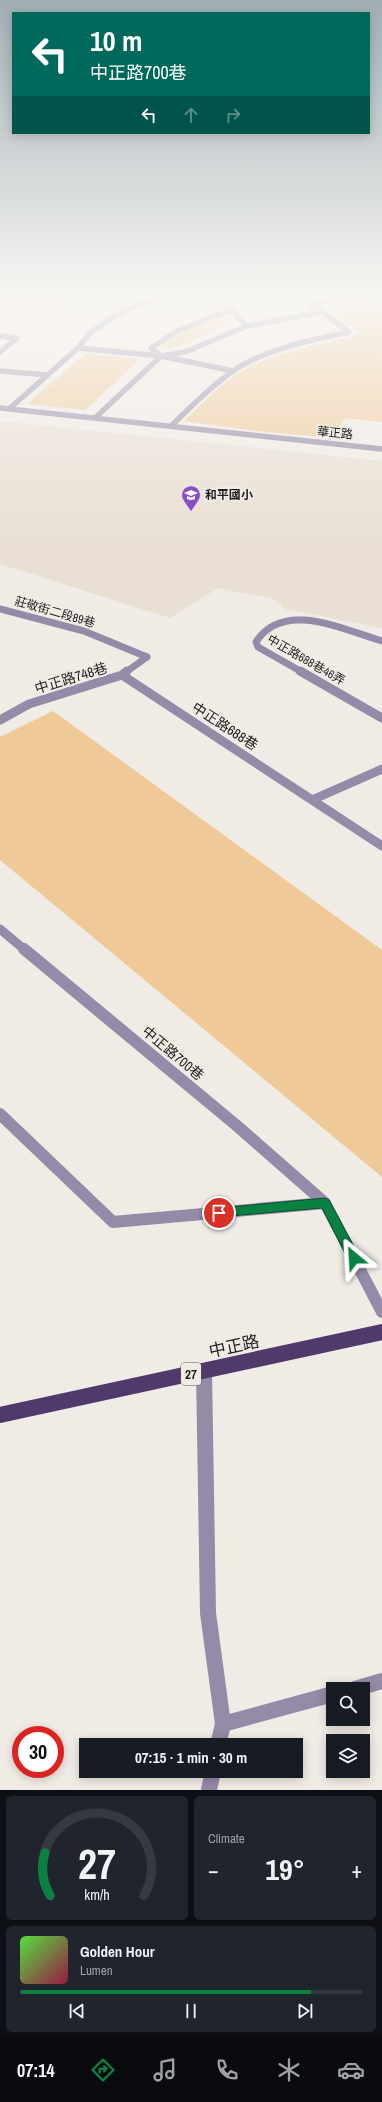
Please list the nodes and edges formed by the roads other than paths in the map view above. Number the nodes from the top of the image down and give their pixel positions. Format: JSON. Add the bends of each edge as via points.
{"nodes":[{"id":1,"x":43,"y":381,"type":"edge"},
{"id":2,"x":135,"y":381,"type":"edge"},
{"id":3,"x":221,"y":381,"type":"edge"},
{"id":4,"x":0,"y":408,"type":"edge"},
{"id":5,"x":9,"y":409,"type":"junction"},
{"id":6,"x":96,"y":417,"type":"junction"},
{"id":7,"x":171,"y":426,"type":"junction"},
{"id":8,"x":382,"y":449,"type":"edge"},
{"id":9,"x":0,"y":609,"type":"edge"},
{"id":10,"x":382,"y":641,"type":"edge"},
{"id":11,"x":147,"y":657,"type":"joint"},
{"id":12,"x":122,"y":675,"type":"junction"},
{"id":13,"x":0,"y":709,"type":"edge"},
{"id":14,"x":13,"y":713,"type":"junction"},
{"id":15,"x":382,"y":718,"type":"edge"},
{"id":16,"x":0,"y":720,"type":"edge"},
{"id":17,"x":382,"y":769,"type":"edge"},
{"id":18,"x":312,"y":800,"type":"junction"},
{"id":19,"x":382,"y":846,"type":"edge"},
{"id":20,"x":0,"y":929,"type":"edge"},
{"id":21,"x":0,"y":1114,"type":"edge"},
{"id":22,"x":325,"y":1203,"type":"junction"},
{"id":23,"x":382,"y":1312,"type":"edge"},
{"id":24,"x":382,"y":1332,"type":"edge"},
{"id":25,"x":204,"y":1371,"type":"junction"},
{"id":26,"x":0,"y":1415,"type":"edge"},
{"id":27,"x":382,"y":1681,"type":"edge"},
{"id":28,"x":370,"y":1685,"type":"edge"},
{"id":29,"x":326,"y":1696,"type":"edge"},
{"id":30,"x":223,"y":1724,"type":"junction"},
{"id":31,"x":220,"y":1738,"type":"edge"},
{"id":32,"x":212,"y":1778,"type":"edge"},
{"id":33,"x":209,"y":1790,"type":"edge"}],
"edges":[{"from":1,"to":5,"type":"street"},
{"from":2,"to":6,"type":"street"},
{"from":3,"to":7,"type":"street"},
{"from":4,"to":5,"type":"street","name":"華正路"},
{"from":5,"to":6,"type":"street","name":"華正路"},
{"from":6,"to":7,"type":"street","name":"華正路"},
{"from":7,"to":8,"type":"street","name":"華正路"},
{"from":9,"to":11,"type":"street","name":"莊敬街二段89巷","via":[[84,631]]},
{"from":10,"to":15,"type":"street","name":"中正路688巷46弄","via":[[306,619],[293,618],[283,620],[260,634],[256,642],[258,647]]},
{"from":11,"to":12,"type":"street","name":"中正路748巷"},
{"from":12,"to":14,"type":"street","name":"中正路748巷","via":[[29,704]]},
{"from":12,"to":18,"type":"street","name":"中正路688巷"},
{"from":13,"to":14,"type":"street"},
{"from":14,"to":16,"type":"street","name":"中正路748巷"},
{"from":17,"to":18,"type":"street"},
{"from":18,"to":19,"type":"street","name":"中正路688巷"},
{"from":20,"to":22,"type":"street","name":"中正路700巷","via":[[236,1125]]},
{"from":21,"to":22,"type":"street","via":[[113,1222]]},
{"from":22,"to":23,"type":"street","name":"中正路700巷"},
{"from":24,"to":25,"type":"main road","name":"中正路","number":"27"},
{"from":25,"to":26,"type":"main road","name":"中正路","number":"27"},
{"from":25,"to":30,"type":"street","via":[[208,1614]]},
{"from":27,"to":28,"type":"street"},
{"from":29,"to":30,"type":"street"},
{"from":30,"to":31,"type":"street"},
{"from":32,"to":33,"type":"street"}]}
